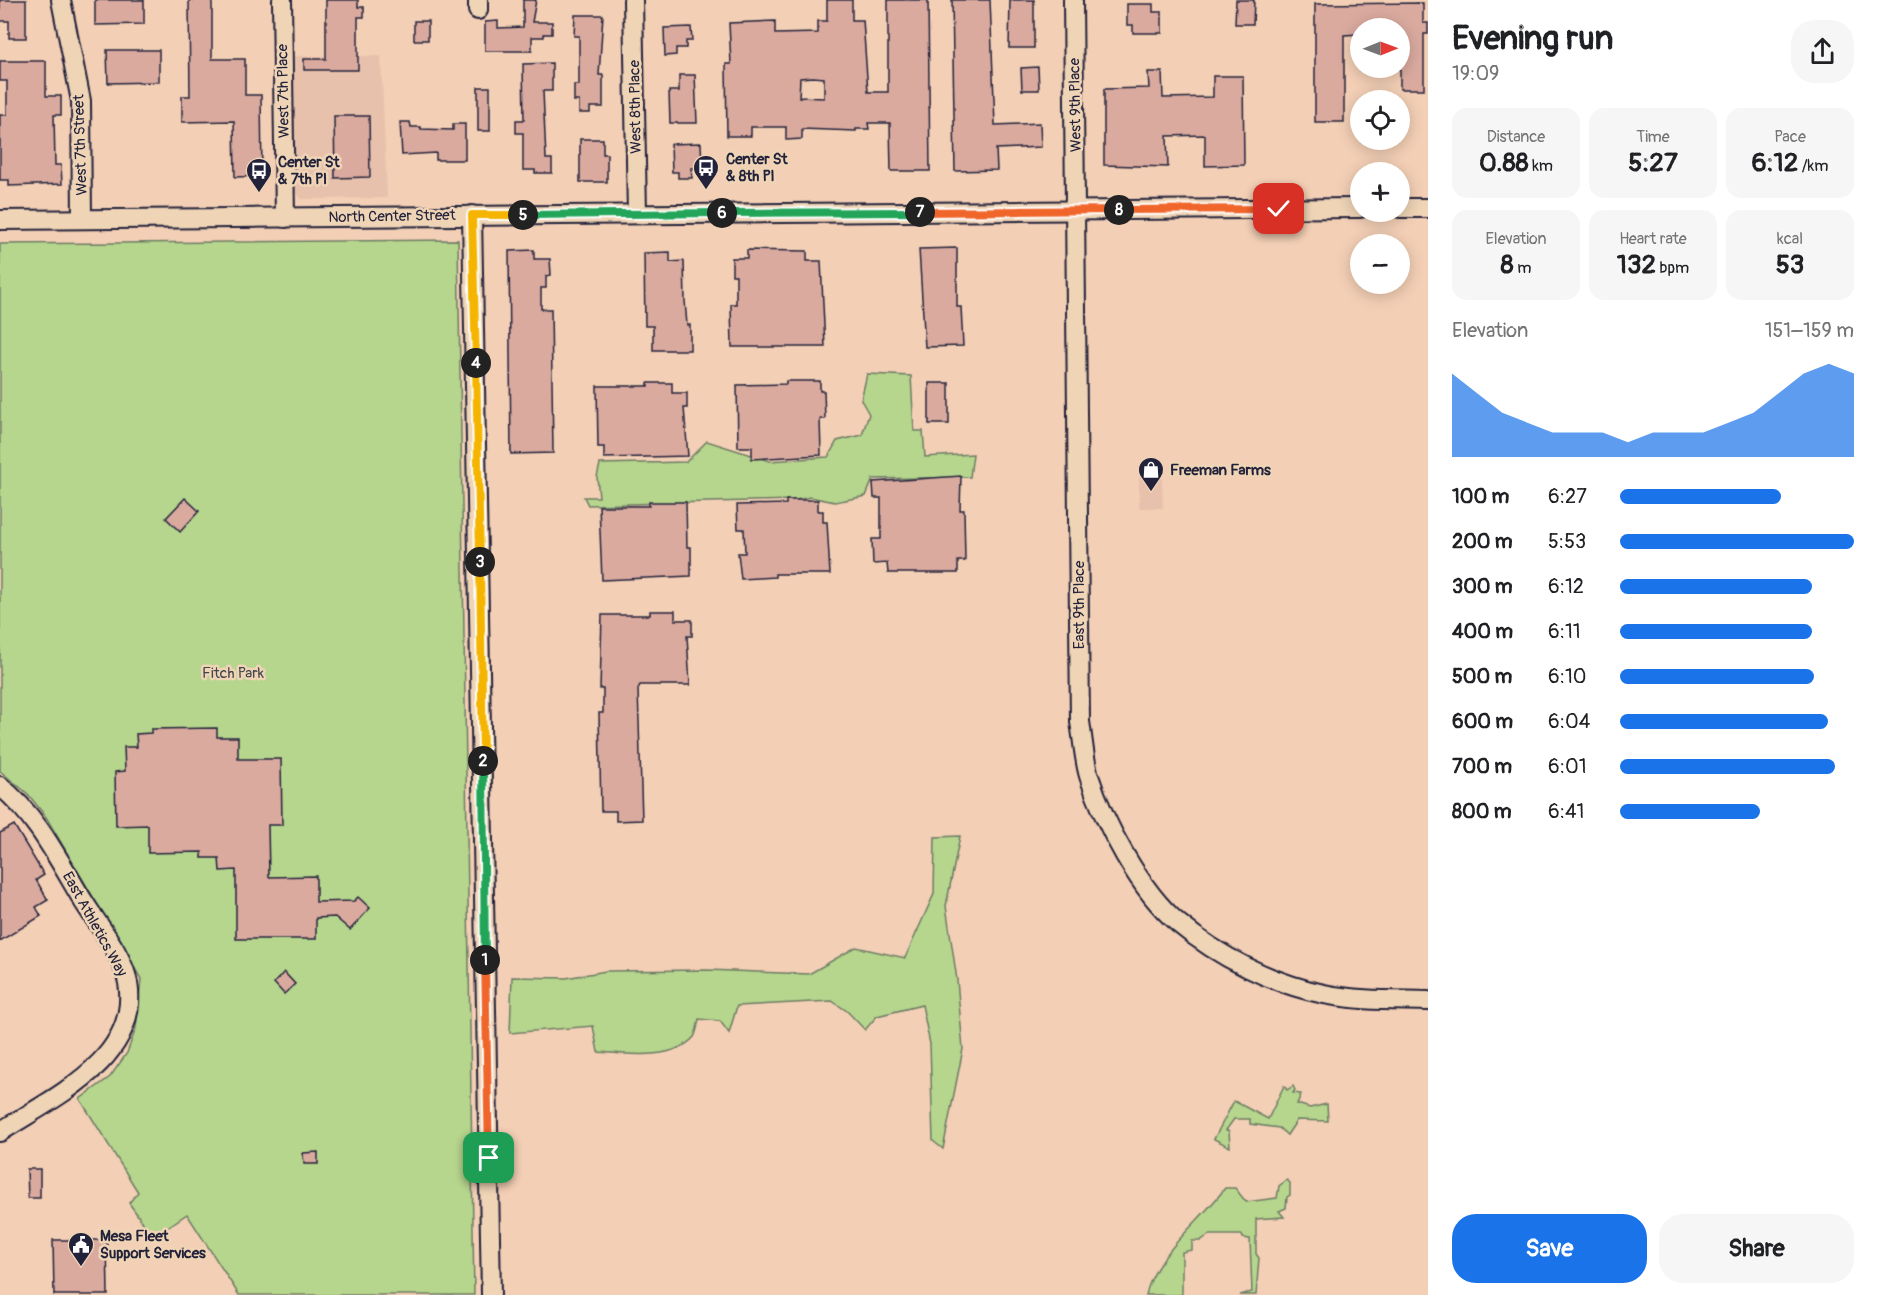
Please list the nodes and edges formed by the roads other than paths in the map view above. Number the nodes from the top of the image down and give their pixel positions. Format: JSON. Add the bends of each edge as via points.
{"nodes":[{"id":1,"x":61,"y":0,"type":"edge"},
{"id":2,"x":282,"y":0,"type":"edge"},
{"id":3,"x":633,"y":0,"type":"edge"},
{"id":4,"x":1073,"y":0,"type":"edge"},
{"id":5,"x":1350,"y":208,"type":"edge"},
{"id":6,"x":1410,"y":208,"type":"edge"},
{"id":7,"x":1428,"y":208,"type":"edge"},
{"id":8,"x":1077,"y":210,"type":"junction"},
{"id":9,"x":637,"y":214,"type":"junction"},
{"id":10,"x":472,"y":215,"type":"junction"},
{"id":11,"x":285,"y":218,"type":"junction"},
{"id":12,"x":82,"y":219,"type":"junction"},
{"id":13,"x":0,"y":220,"type":"edge"},
{"id":14,"x":0,"y":786,"type":"edge"},
{"id":15,"x":1428,"y":1000,"type":"edge"},
{"id":16,"x":0,"y":1132,"type":"edge"},
{"id":17,"x":491,"y":1295,"type":"edge"}],
"edges":[{"from":1,"to":12,"type":"street","name":"West 7th Street","via":[[81,101]]},
{"from":2,"to":11,"type":"street","name":"West 7th Place"},
{"from":3,"to":9,"type":"street","name":"West 8th Place"},
{"from":4,"to":8,"type":"street","name":"West 9th Place"},
{"from":5,"to":8,"type":"street","name":"North Center Street"},
{"from":6,"to":7,"type":"street"},
{"from":8,"to":9,"type":"street","name":"North Center Street"},
{"from":8,"to":15,"type":"street","name":"East 9th Place","via":[[1080,722],[1088,773],[1103,816],[1128,860],[1176,922],[1219,952],[1274,980],[1324,994],[1369,1000]]},
{"from":9,"to":10,"type":"street","name":"North Center Street"},
{"from":10,"to":11,"type":"street","name":"North Center Street"},
{"from":10,"to":17,"type":"street"},
{"from":11,"to":12,"type":"street","name":"North Center Street"},
{"from":12,"to":13,"type":"street","name":"North Center Street"},
{"from":14,"to":16,"type":"street","name":"East Athletics Way","via":[[19,801],[38,825],[117,956],[128,982],[124,1023],[107,1056],[88,1074]]}]}
